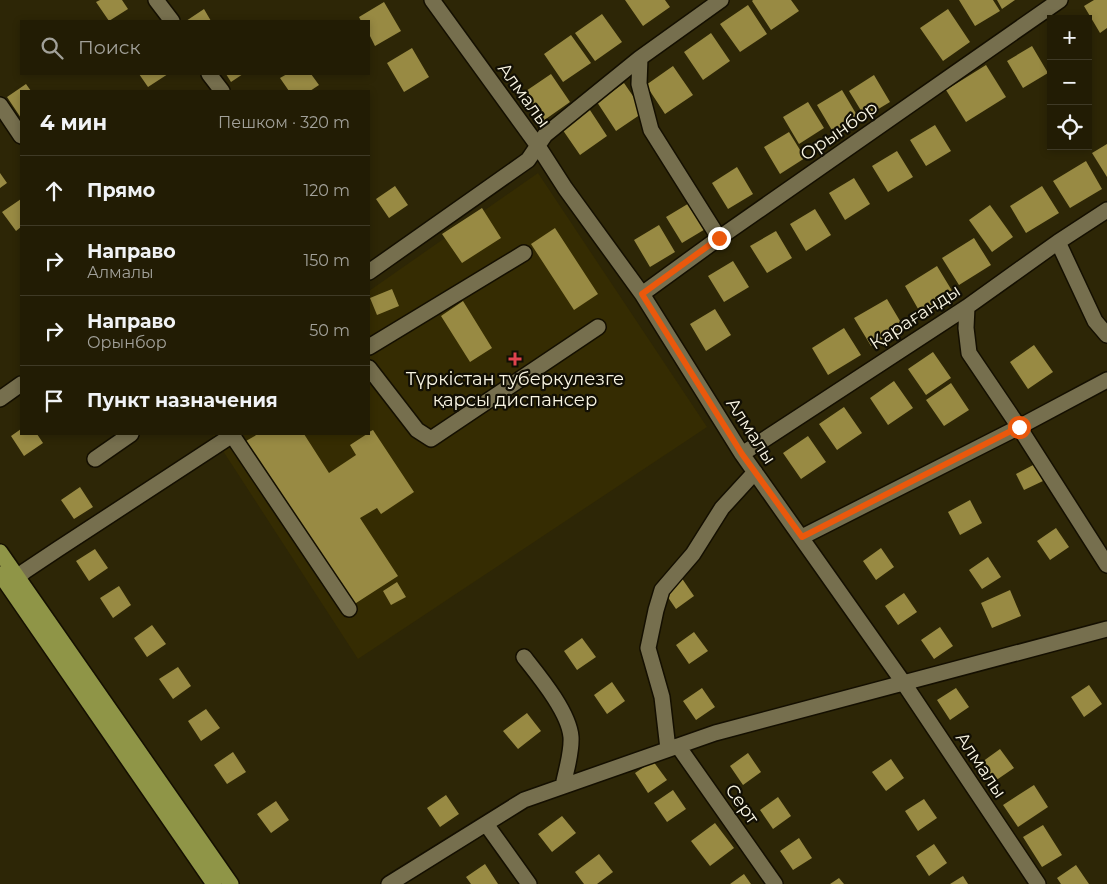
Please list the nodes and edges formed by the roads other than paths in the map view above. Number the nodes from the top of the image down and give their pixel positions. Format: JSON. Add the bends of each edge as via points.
{"nodes":[{"id":1,"x":156,"y":0,"type":"edge"},
{"id":2,"x":432,"y":0,"type":"edge"},
{"id":3,"x":721,"y":0,"type":"edge"},
{"id":4,"x":1060,"y":0,"type":"edge"},
{"id":5,"x":171,"y":20,"type":"edge"},
{"id":6,"x":640,"y":58,"type":"junction"},
{"id":7,"x":211,"y":75,"type":"edge"},
{"id":8,"x":221,"y":90,"type":"edge"},
{"id":9,"x":0,"y":105,"type":"edge"},
{"id":10,"x":20,"y":135,"type":"edge"},
{"id":11,"x":538,"y":146,"type":"junction"},
{"id":12,"x":1107,"y":210,"type":"edge"},
{"id":13,"x":719,"y":238,"type":"junction"},
{"id":14,"x":1058,"y":242,"type":"junction"},
{"id":15,"x":524,"y":253,"type":"dead end"},
{"id":16,"x":370,"y":271,"type":"edge"},
{"id":17,"x":642,"y":294,"type":"junction"},
{"id":18,"x":967,"y":306,"type":"junction"},
{"id":19,"x":598,"y":328,"type":"dead end"},
{"id":20,"x":1107,"y":335,"type":"edge"},
{"id":21,"x":370,"y":346,"type":"edge"},
{"id":22,"x":370,"y":369,"type":"edge"},
{"id":23,"x":1107,"y":380,"type":"edge"},
{"id":24,"x":20,"y":385,"type":"edge"},
{"id":25,"x":0,"y":399,"type":"edge"},
{"id":26,"x":1019,"y":427,"type":"junction"},
{"id":27,"x":130,"y":435,"type":"edge"},
{"id":28,"x":231,"y":435,"type":"edge"},
{"id":29,"x":234,"y":435,"type":"edge"},
{"id":30,"x":742,"y":454,"type":"junction"},
{"id":31,"x":95,"y":459,"type":"dead end"},
{"id":32,"x":755,"y":472,"type":"junction"},
{"id":33,"x":802,"y":537,"type":"junction"},
{"id":34,"x":0,"y":552,"type":"edge"},
{"id":35,"x":1107,"y":565,"type":"edge"},
{"id":36,"x":0,"y":574,"type":"edge"},
{"id":37,"x":18,"y":577,"type":"junction"},
{"id":38,"x":349,"y":609,"type":"dead end"},
{"id":39,"x":1107,"y":629,"type":"edge"},
{"id":40,"x":524,"y":657,"type":"dead end"},
{"id":41,"x":903,"y":682,"type":"junction"},
{"id":42,"x":673,"y":748,"type":"junction"},
{"id":43,"x":562,"y":786,"type":"junction"},
{"id":44,"x":486,"y":824,"type":"junction"},
{"id":45,"x":214,"y":884,"type":"edge"},
{"id":46,"x":231,"y":884,"type":"edge"},
{"id":47,"x":389,"y":884,"type":"edge"},
{"id":48,"x":529,"y":884,"type":"edge"},
{"id":49,"x":775,"y":884,"type":"edge"},
{"id":50,"x":1038,"y":884,"type":"edge"}],
"edges":[{"from":1,"to":5,"type":"street"},
{"from":2,"to":11,"type":"street","name":"Алмалы"},
{"from":3,"to":6,"type":"street"},
{"from":4,"to":13,"type":"street","name":"Орынбор"},
{"from":6,"to":11,"type":"street","via":[[546,134]]},
{"from":6,"to":13,"type":"street","via":[[639,84],[651,130]]},
{"from":7,"to":8,"type":"street"},
{"from":9,"to":10,"type":"street"},
{"from":11,"to":16,"type":"street","via":[[528,160]]},
{"from":11,"to":17,"type":"street","name":"Алмалы"},
{"from":12,"to":14,"type":"street","name":"Қарағанды"},
{"from":13,"to":17,"type":"street","name":"Орынбор"},
{"from":14,"to":18,"type":"street","name":"Қарағанды"},
{"from":14,"to":20,"type":"street","via":[[1095,321]]},
{"from":15,"to":21,"type":"street"},
{"from":17,"to":30,"type":"street","name":"Алмалы"},
{"from":18,"to":26,"type":"street","via":[[969,353]]},
{"from":18,"to":30,"type":"street","name":"Қарағанды"},
{"from":19,"to":22,"type":"street","via":[[431,439],[417,430]]},
{"from":23,"to":26,"type":"street"},
{"from":24,"to":25,"type":"street"},
{"from":26,"to":33,"type":"street"},
{"from":26,"to":35,"type":"street"},
{"from":27,"to":31,"type":"street"},
{"from":28,"to":37,"type":"street"},
{"from":29,"to":38,"type":"street"},
{"from":30,"to":32,"type":"street","name":"Алмалы"},
{"from":32,"to":33,"type":"street","name":"Алмалы"},
{"from":32,"to":42,"type":"street","via":[[722,508],[693,554],[662,590],[656,610],[648,648]]},
{"from":33,"to":41,"type":"street","name":"Алмалы"},
{"from":34,"to":37,"type":"main road"},
{"from":36,"to":45,"type":"main road"},
{"from":37,"to":46,"type":"main road"},
{"from":39,"to":41,"type":"street"},
{"from":40,"to":43,"type":"street","via":[[566,719],[571,736]]},
{"from":41,"to":42,"type":"street","via":[[715,733]]},
{"from":41,"to":50,"type":"street","name":"Алмалы"},
{"from":42,"to":43,"type":"street"},
{"from":42,"to":49,"type":"street","name":"Серт"},
{"from":43,"to":44,"type":"street","via":[[524,800]]},
{"from":44,"to":47,"type":"street"},
{"from":44,"to":48,"type":"street"}]}
